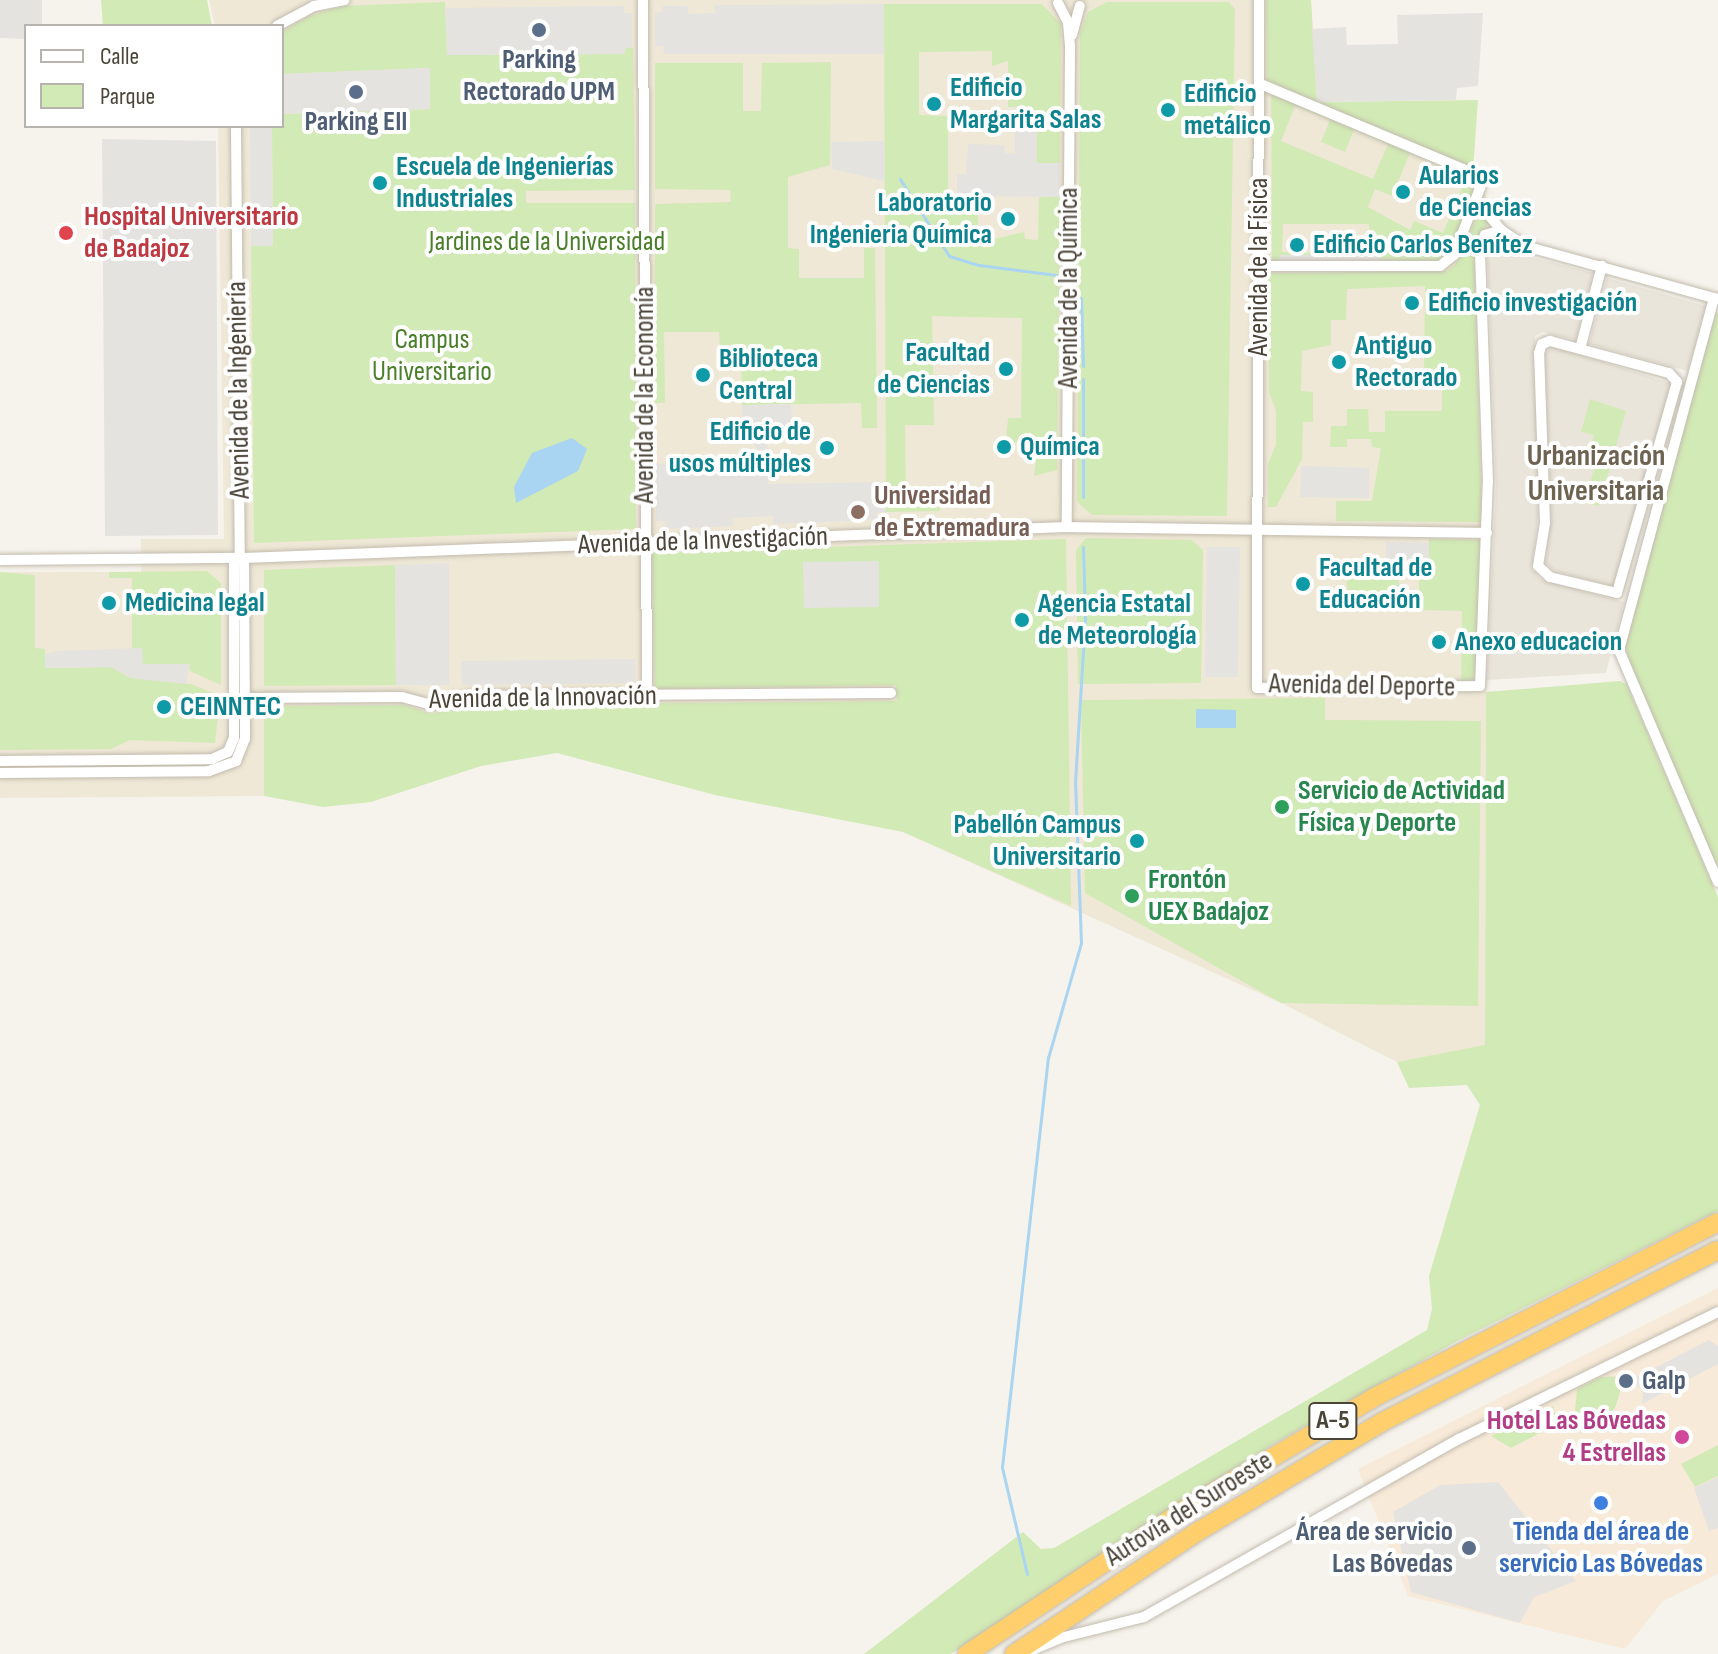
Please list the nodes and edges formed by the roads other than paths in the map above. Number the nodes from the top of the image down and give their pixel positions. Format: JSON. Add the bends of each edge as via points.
{"nodes":[{"id":1,"x":344,"y":0,"type":"edge"},
{"id":2,"x":643,"y":0,"type":"edge"},
{"id":3,"x":1057,"y":2,"type":"edge"},
{"id":4,"x":1083,"y":3,"type":"edge"},
{"id":5,"x":1260,"y":3,"type":"edge"},
{"id":6,"x":281,"y":24,"type":"edge"},
{"id":7,"x":1070,"y":48,"type":"junction"},
{"id":8,"x":1261,"y":84,"type":"junction"},
{"id":9,"x":236,"y":128,"type":"edge"},
{"id":10,"x":1476,"y":200,"type":"junction"},
{"id":11,"x":1501,"y":230,"type":"junction"},
{"id":12,"x":1259,"y":266,"type":"junction"},
{"id":13,"x":1602,"y":266,"type":"junction"},
{"id":14,"x":1716,"y":298,"type":"edge"},
{"id":15,"x":1580,"y":349,"type":"junction"},
{"id":16,"x":1067,"y":527,"type":"junction"},
{"id":17,"x":1258,"y":529,"type":"junction"},
{"id":18,"x":1487,"y":533,"type":"junction"},
{"id":19,"x":646,"y":543,"type":"junction"},
{"id":20,"x":239,"y":558,"type":"junction"},
{"id":21,"x":0,"y":560,"type":"edge"},
{"id":22,"x":891,"y":693,"type":"dead end"},
{"id":23,"x":647,"y":695,"type":"junction"},
{"id":24,"x":245,"y":698,"type":"junction"},
{"id":25,"x":0,"y":761,"type":"edge"},
{"id":26,"x":0,"y":773,"type":"edge"},
{"id":27,"x":1718,"y":882,"type":"edge"},
{"id":28,"x":1718,"y":1222,"type":"edge"},
{"id":29,"x":1718,"y":1250,"type":"edge"},
{"id":30,"x":1718,"y":1312,"type":"edge"},
{"id":31,"x":967,"y":1654,"type":"edge"},
{"id":32,"x":1014,"y":1654,"type":"edge"},
{"id":33,"x":1025,"y":1654,"type":"edge"}],
"edges":[{"from":1,"to":6,"type":"street","via":[[314,6]]},
{"from":2,"to":19,"type":"street","name":"Avenida de la Economía"},
{"from":3,"to":4,"type":"street"},
{"from":3,"to":7,"type":"street","name":"Avenida de la Química","via":[[1068,23]]},
{"from":4,"to":7,"type":"street","name":"Avenida de la Química"},
{"from":5,"to":8,"type":"street","name":"Avenida de la Física"},
{"from":7,"to":16,"type":"street","name":"Avenida de la Química"},
{"from":8,"to":10,"type":"street","via":[[1470,172],[1479,183]]},
{"from":8,"to":12,"type":"street","name":"Avenida de la Física"},
{"from":9,"to":20,"type":"street","name":"Avenida de la Ingeniería"},
{"from":10,"to":11,"type":"street"},
{"from":10,"to":12,"type":"street","via":[[1454,255],[1440,266]]},
{"from":11,"to":13,"type":"street","via":[[1525,246]]},
{"from":11,"to":18,"type":"street","via":[[1485,235],[1480,252]]},
{"from":12,"to":17,"type":"street","name":"Avenida de la Física"},
{"from":13,"to":14,"type":"street"},
{"from":13,"to":15,"type":"street"},
{"from":14,"to":27,"type":"street","via":[[1619,650]]},
{"from":15,"to":15,"type":"street","via":[[1548,341],[1539,348],[1545,523],[1538,562],[1550,577],[1615,593],[1622,589],[1677,382],[1669,373]]},
{"from":16,"to":17,"type":"street","name":"Avenida de la Investigación"},
{"from":16,"to":19,"type":"street","name":"Avenida de la Investigación"},
{"from":17,"to":18,"type":"street","name":"Avenida de la Investigación"},
{"from":17,"to":18,"type":"street","name":"Avenida del Deporte","via":[[1257,688],[1480,686]]},
{"from":19,"to":20,"type":"street","name":"Avenida de la Investigación"},
{"from":19,"to":23,"type":"street","name":"Avenida de la Economía"},
{"from":20,"to":21,"type":"street","name":"Avenida de la Investigación"},
{"from":20,"to":24,"type":"street"},
{"from":20,"to":25,"type":"street","via":[[234,738],[228,752],[212,759]]},
{"from":22,"to":23,"type":"street","name":"Avenida de la Innovación"},
{"from":23,"to":24,"type":"street","name":"Avenida de la Innovación","via":[[469,696],[431,705],[402,697]]},
{"from":24,"to":26,"type":"street","via":[[244,748],[221,770]]},
{"from":28,"to":31,"type":"highway","name":"Autovía del Suroeste","number":"A-5","via":[[1375,1397],[1178,1513]]},
{"from":29,"to":32,"type":"highway","name":"Autovía del Suroeste","number":"A-5","via":[[1382,1422],[1197,1532]]},
{"from":30,"to":33,"type":"street","via":[[1476,1431],[1144,1617],[1060,1638]]}]}
